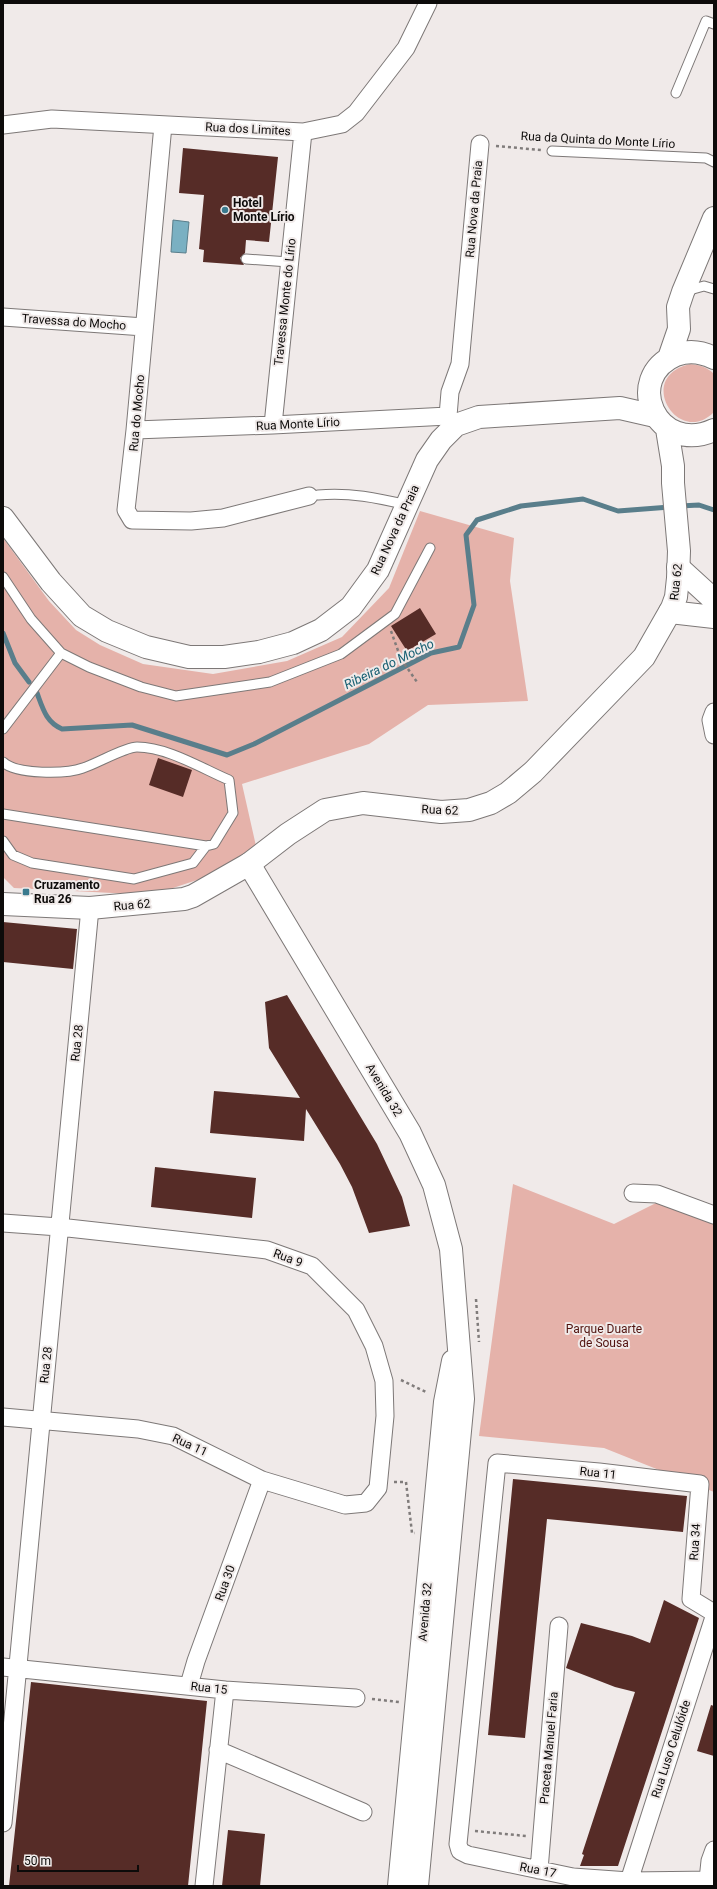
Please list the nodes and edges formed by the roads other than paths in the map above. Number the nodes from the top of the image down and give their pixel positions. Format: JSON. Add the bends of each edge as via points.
{"nodes":[{"id":1,"x":428,"y":3,"type":"edge"},
{"id":2,"x":714,"y":24,"type":"edge"},
{"id":3,"x":676,"y":94,"type":"dead end"},
{"id":4,"x":3,"y":125,"type":"edge"},
{"id":5,"x":163,"y":125,"type":"junction"},
{"id":6,"x":303,"y":132,"type":"junction"},
{"id":7,"x":480,"y":144,"type":"road end"},
{"id":8,"x":552,"y":151,"type":"road end"},
{"id":9,"x":714,"y":162,"type":"edge"},
{"id":10,"x":714,"y":218,"type":"edge"},
{"id":11,"x":246,"y":259,"type":"dead end"},
{"id":12,"x":289,"y":262,"type":"junction"},
{"id":13,"x":714,"y":289,"type":"edge"},
{"id":14,"x":682,"y":292,"type":"junction"},
{"id":15,"x":3,"y":317,"type":"edge"},
{"id":16,"x":144,"y":327,"type":"junction"},
{"id":17,"x":679,"y":329,"type":"junction"},
{"id":18,"x":705,"y":355,"type":"edge"},
{"id":19,"x":669,"y":358,"type":"junction"},
{"id":20,"x":650,"y":386,"type":"junction"},
{"id":21,"x":620,"y":408,"type":"junction"},
{"id":22,"x":452,"y":421,"type":"junction"},
{"id":23,"x":661,"y":422,"type":"junction"},
{"id":24,"x":273,"y":425,"type":"junction"},
{"id":25,"x":136,"y":430,"type":"junction"},
{"id":26,"x":714,"y":430,"type":"edge"},
{"id":27,"x":693,"y":436,"type":"junction"},
{"id":28,"x":673,"y":466,"type":"junction"},
{"id":29,"x":314,"y":496,"type":"joint"},
{"id":30,"x":407,"y":505,"type":"junction"},
{"id":31,"x":3,"y":518,"type":"edge"},
{"id":32,"x":430,"y":548,"type":"dead end"},
{"id":33,"x":678,"y":567,"type":"junction"},
{"id":34,"x":3,"y":577,"type":"edge"},
{"id":35,"x":714,"y":600,"type":"edge"},
{"id":36,"x":670,"y":612,"type":"junction"},
{"id":37,"x":714,"y":617,"type":"edge"},
{"id":38,"x":61,"y":653,"type":"junction"},
{"id":39,"x":714,"y":712,"type":"edge"},
{"id":40,"x":3,"y":729,"type":"edge"},
{"id":41,"x":714,"y":735,"type":"edge"},
{"id":42,"x":3,"y":762,"type":"edge"},
{"id":43,"x":3,"y":814,"type":"edge"},
{"id":44,"x":3,"y":841,"type":"edge"},
{"id":45,"x":206,"y":846,"type":"junction"},
{"id":46,"x":249,"y":864,"type":"junction"},
{"id":47,"x":3,"y":904,"type":"edge"},
{"id":48,"x":90,"y":908,"type":"junction"},
{"id":49,"x":633,"y":1193,"type":"dead end"},
{"id":50,"x":714,"y":1215,"type":"edge"},
{"id":51,"x":3,"y":1222,"type":"edge"},
{"id":52,"x":59,"y":1227,"type":"junction"},
{"id":53,"x":457,"y":1338,"type":"junction"},
{"id":54,"x":3,"y":1417,"type":"edge"},
{"id":55,"x":40,"y":1421,"type":"junction"},
{"id":56,"x":262,"y":1480,"type":"junction"},
{"id":57,"x":700,"y":1484,"type":"joint"},
{"id":58,"x":345,"y":1505,"type":"joint"},
{"id":59,"x":714,"y":1613,"type":"edge"},
{"id":60,"x":714,"y":1617,"type":"edge"},
{"id":61,"x":559,"y":1626,"type":"dead end"},
{"id":62,"x":10,"y":1668,"type":"edge"},
{"id":63,"x":189,"y":1685,"type":"junction"},
{"id":64,"x":225,"y":1690,"type":"junction"},
{"id":65,"x":356,"y":1698,"type":"road end"},
{"id":66,"x":218,"y":1750,"type":"junction"},
{"id":67,"x":363,"y":1812,"type":"dead end"},
{"id":68,"x":3,"y":1823,"type":"edge"},
{"id":69,"x":714,"y":1850,"type":"edge"},
{"id":70,"x":460,"y":1851,"type":"joint"},
{"id":71,"x":539,"y":1870,"type":"junction"},
{"id":72,"x":711,"y":1880,"type":"edge"},
{"id":73,"x":629,"y":1881,"type":"junction"},
{"id":74,"x":204,"y":1886,"type":"edge"},
{"id":75,"x":399,"y":1886,"type":"edge"},
{"id":76,"x":417,"y":1886,"type":"edge"}],
"edges":[{"from":1,"to":6,"type":"street","name":"Rua dos Limites","via":[[406,48],[356,113],[342,124]]},
{"from":2,"to":3,"type":"lane","via":[[706,21]]},
{"from":4,"to":5,"type":"street","name":"Rua dos Limites","via":[[52,119]]},
{"from":5,"to":6,"type":"street","name":"Rua dos Limites"},
{"from":5,"to":16,"type":"street","name":"Rua do Mocho"},
{"from":6,"to":12,"type":"street","name":"Travessa Monte do Lírio"},
{"from":7,"to":22,"type":"street","name":"Rua Nova da Praia","via":[[460,364],[450,392]]},
{"from":8,"to":9,"type":"lane","name":"Rua da Quinta do Monte Lírio","via":[[706,158]]},
{"from":10,"to":14,"type":"main road"},
{"from":11,"to":12,"type":"lane"},
{"from":12,"to":24,"type":"street","name":"Travessa Monte do Lírio"},
{"from":13,"to":14,"type":"lane","via":[[704,286]]},
{"from":14,"to":17,"type":"main road","via":[[678,307]]},
{"from":15,"to":16,"type":"street","name":"Travessa do Mocho"},
{"from":16,"to":25,"type":"street","name":"Rua do Mocho"},
{"from":17,"to":18,"type":"main road"},
{"from":17,"to":19,"type":"main road"},
{"from":18,"to":19,"type":"main road","via":[[682,353]]},
{"from":19,"to":20,"type":"main road","via":[[657,370]]},
{"from":20,"to":21,"type":"main road"},
{"from":20,"to":23,"type":"main road","name":"Rua 62","via":[[649,397]]},
{"from":21,"to":22,"type":"main road","name":"Rua Nova da Praia"},
{"from":21,"to":23,"type":"main road","name":"Rua Nova da Praia"},
{"from":22,"to":24,"type":"street","name":"Rua Monte Lírio"},
{"from":22,"to":30,"type":"main road","name":"Rua Nova da Praia","via":[[427,460]]},
{"from":23,"to":27,"type":"main road","name":"Rua Nova da Praia","via":[[679,435]]},
{"from":23,"to":28,"type":"main road","name":"Rua 62"},
{"from":24,"to":25,"type":"street","name":"Rua Monte Lírio"},
{"from":25,"to":29,"type":"street","name":"Rua do Mocho","via":[[126,510],[132,520],[191,521],[223,518]]},
{"from":26,"to":27,"type":"main road"},
{"from":27,"to":28,"type":"main road"},
{"from":28,"to":33,"type":"main road","name":"Rua 62"},
{"from":29,"to":30,"type":"lane","via":[[372,496]]},
{"from":30,"to":31,"type":"main road","name":"Rua Nova da Praia","via":[[378,570],[351,607],[321,630],[293,643],[259,652],[224,657],[188,657],[146,647],[107,631],[82,616],[51,582]]},
{"from":32,"to":38,"type":"lane","via":[[395,614],[341,654],[270,682],[176,696],[88,667]]},
{"from":33,"to":35,"type":"main road"},
{"from":33,"to":36,"type":"main road","name":"Rua 62","via":[[676,597]]},
{"from":34,"to":38,"type":"lane","via":[[31,619]]},
{"from":36,"to":37,"type":"main road"},
{"from":36,"to":46,"type":"main road","name":"Rua 62","via":[[644,657],[533,772],[508,793],[491,803],[469,810],[441,812],[363,803],[325,810]]},
{"from":38,"to":40,"type":"lane"},
{"from":39,"to":41,"type":"street","via":[[711,720]]},
{"from":42,"to":45,"type":"lane","via":[[8,766],[34,773],[81,769],[135,747],[155,748],[229,780],[233,813],[214,844]]},
{"from":43,"to":45,"type":"lane"},
{"from":44,"to":45,"type":"lane","via":[[13,856],[32,863],[134,880],[193,863]]},
{"from":46,"to":48,"type":"main road","name":"Rua 62","via":[[184,899]]},
{"from":46,"to":53,"type":"main road","name":"Avenida 32","via":[[410,1133],[434,1185],[451,1249]]},
{"from":47,"to":48,"type":"main road","name":"Rua 62"},
{"from":48,"to":52,"type":"street","name":"Rua 28"},
{"from":49,"to":50,"type":"street","via":[[657,1194]]},
{"from":51,"to":52,"type":"street","name":"Rua 9"},
{"from":52,"to":55,"type":"street","name":"Rua 28"},
{"from":52,"to":58,"type":"street","name":"Rua 9","via":[[267,1250],[312,1266],[356,1310],[374,1346],[384,1381],[385,1416],[378,1488],[366,1503]]},
{"from":53,"to":75,"type":"main road","name":"Avenida 32","via":[[445,1402]]},
{"from":53,"to":76,"type":"main road","name":"Avenida 32","via":[[463,1399]]},
{"from":54,"to":55,"type":"street","name":"Rua 11"},
{"from":55,"to":56,"type":"street","name":"Rua 11","via":[[138,1429],[173,1436]]},
{"from":55,"to":62,"type":"street","name":"Rua 28"},
{"from":56,"to":58,"type":"street","name":"Rua 11"},
{"from":56,"to":63,"type":"street","name":"Rua 30"},
{"from":57,"to":59,"type":"street","name":"Rua 34","via":[[691,1599]]},
{"from":57,"to":70,"type":"street","name":"Rua 11","via":[[599,1472],[497,1464],[458,1844]]},
{"from":60,"to":73,"type":"street","name":"Rua Luso Celulóide"},
{"from":61,"to":71,"type":"street","name":"Praceta Manuel Faria"},
{"from":62,"to":63,"type":"street","name":"Rua 15"},
{"from":62,"to":68,"type":"street","name":"Rua 28"},
{"from":63,"to":64,"type":"street","name":"Rua 15"},
{"from":64,"to":65,"type":"street","name":"Rua 15"},
{"from":64,"to":66,"type":"street"},
{"from":66,"to":67,"type":"street"},
{"from":66,"to":74,"type":"street"},
{"from":69,"to":72,"type":"street","via":[[710,1861]]},
{"from":70,"to":71,"type":"street","name":"Rua 17","via":[[468,1855]]},
{"from":71,"to":73,"type":"street","name":"Rua 17","via":[[573,1877]]},
{"from":72,"to":73,"type":"street","name":"Rua 17"}]}
